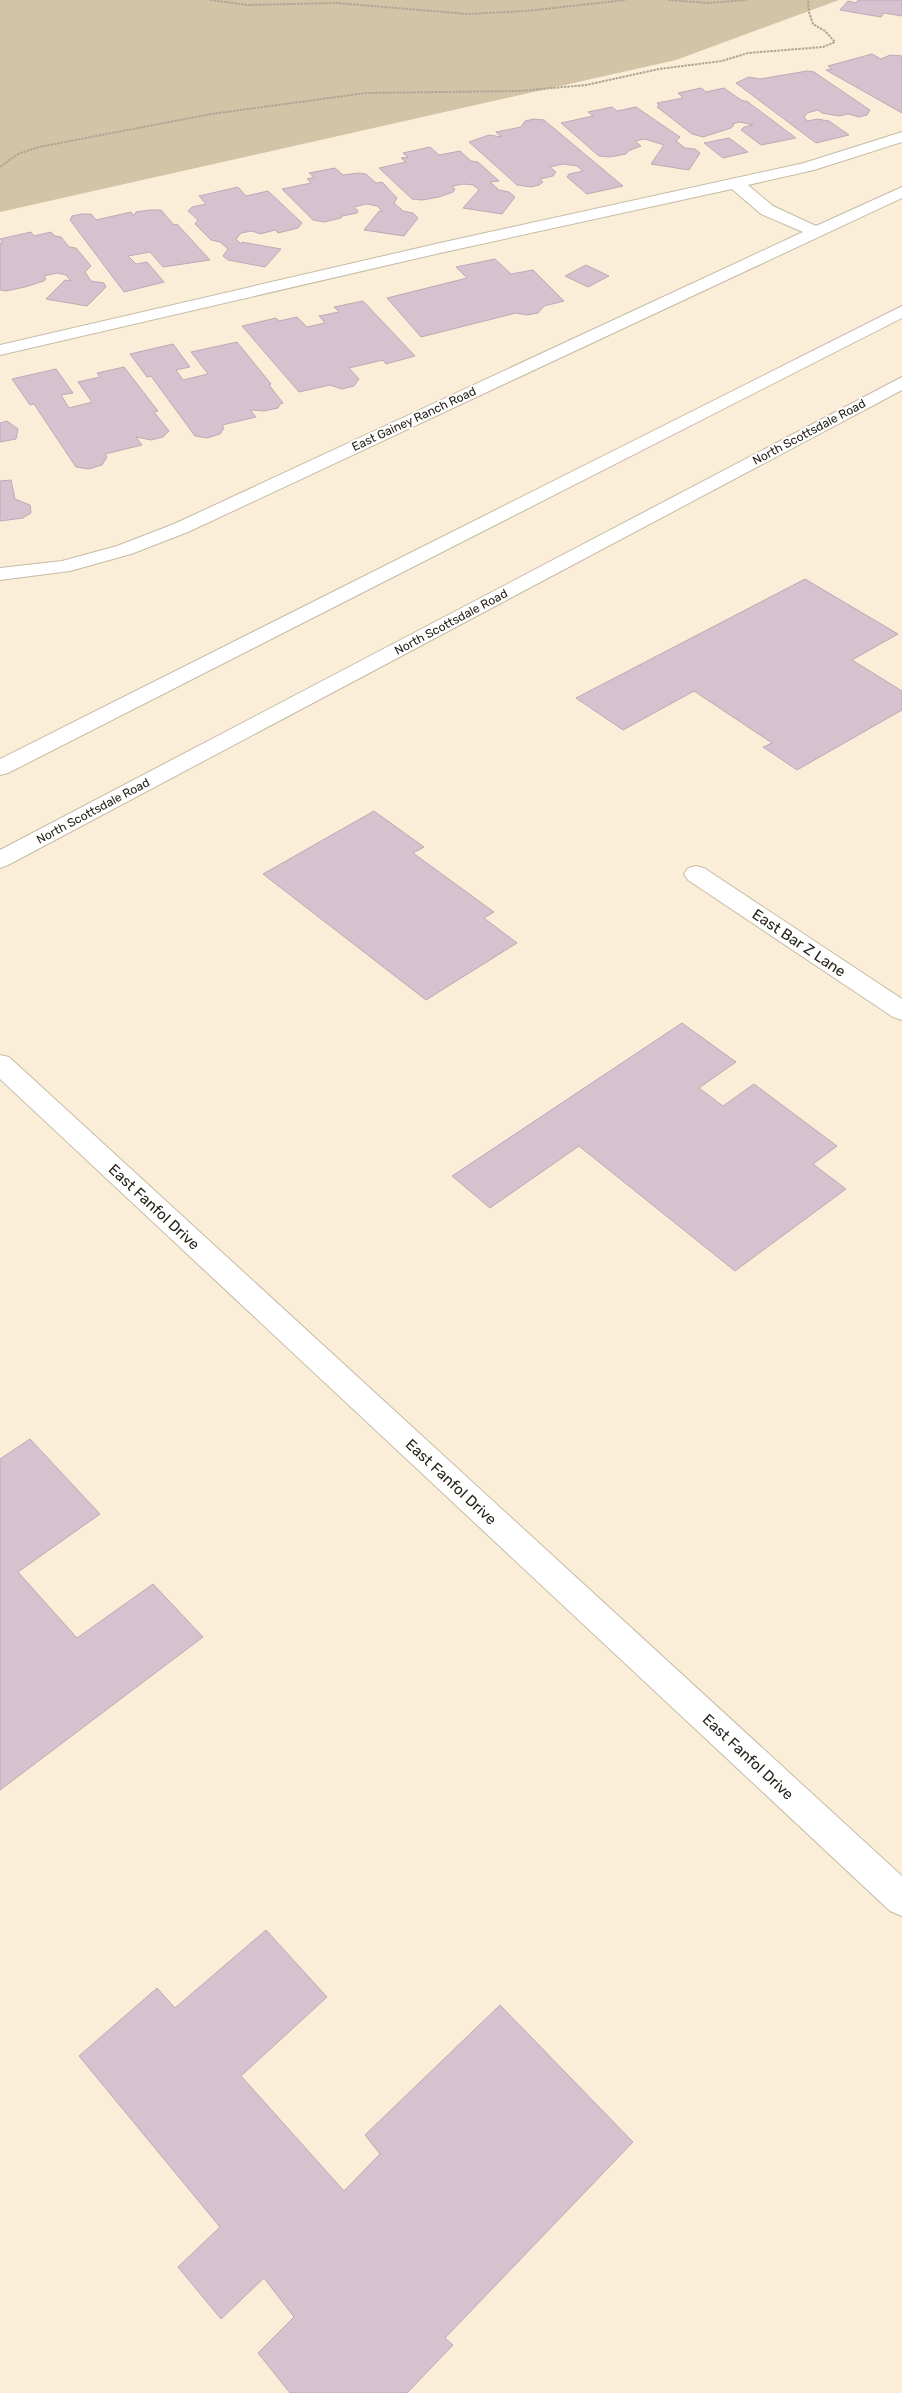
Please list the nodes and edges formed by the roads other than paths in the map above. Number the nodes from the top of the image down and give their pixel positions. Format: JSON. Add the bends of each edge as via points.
{"nodes":[{"id":1,"x":902,"y":138,"type":"edge"},
{"id":2,"x":735,"y":183,"type":"junction"},
{"id":3,"x":902,"y":192,"type":"edge"},
{"id":4,"x":817,"y":232,"type":"junction"},
{"id":5,"x":902,"y":311,"type":"edge"},
{"id":6,"x":0,"y":350,"type":"edge"},
{"id":7,"x":902,"y":383,"type":"edge"},
{"id":8,"x":0,"y":574,"type":"edge"},
{"id":9,"x":0,"y":768,"type":"edge"},
{"id":10,"x":0,"y":860,"type":"edge"},
{"id":11,"x":696,"y":874,"type":"dead end"},
{"id":12,"x":902,"y":1011,"type":"edge"},
{"id":13,"x":0,"y":1064,"type":"edge"},
{"id":14,"x":902,"y":1899,"type":"edge"}],
"edges":[{"from":1,"to":2,"type":"street","via":[[808,168]]},
{"from":2,"to":4,"type":"street","via":[[767,210]]},
{"from":2,"to":6,"type":"street"},
{"from":3,"to":4,"type":"street","name":"East Gainey Ranch Road"},
{"from":4,"to":8,"type":"street","name":"East Gainey Ranch Road","via":[[181,528],[124,550],[63,567]]},
{"from":5,"to":9,"type":"street"},
{"from":7,"to":10,"type":"street","name":"North Scottsdale Road"},
{"from":11,"to":12,"type":"street","name":"East Bar Z Lane"},
{"from":13,"to":14,"type":"street","name":"East Fanfol Drive"}]}
